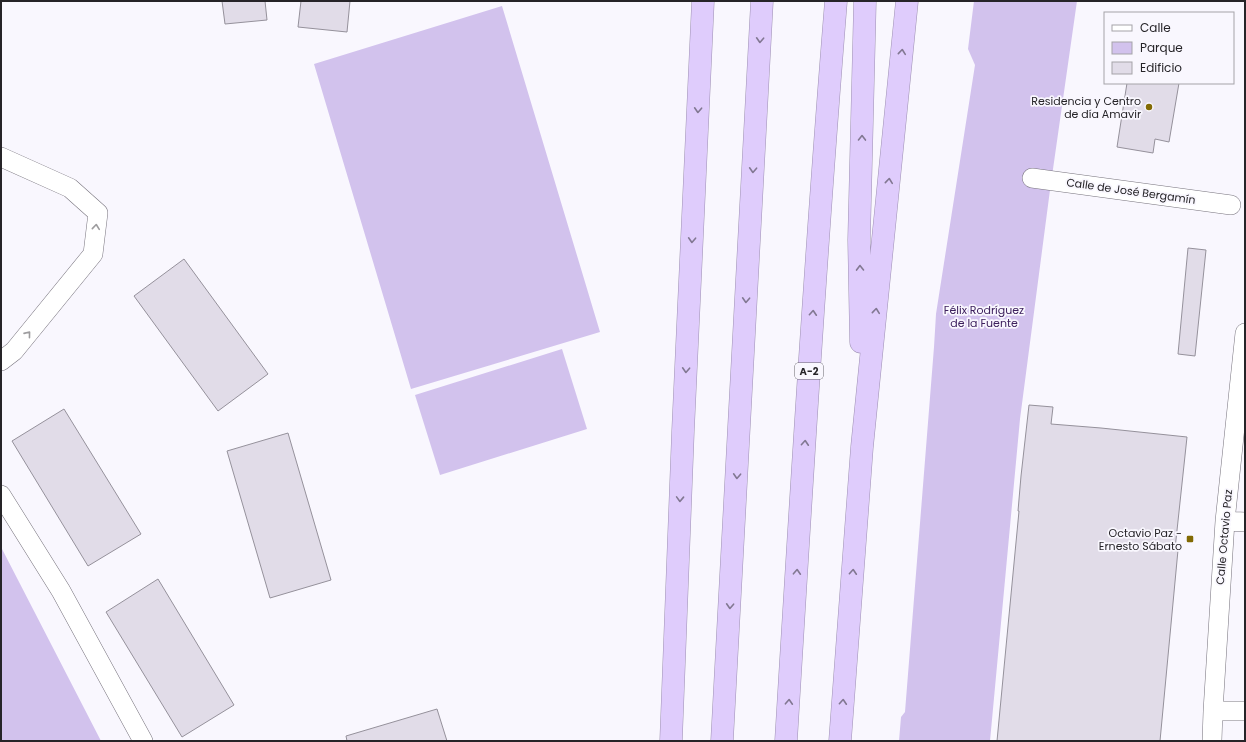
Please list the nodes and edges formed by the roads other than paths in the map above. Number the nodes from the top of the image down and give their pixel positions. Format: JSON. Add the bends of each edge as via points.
{"nodes":[{"id":1,"x":703,"y":1,"type":"edge"},
{"id":2,"x":708,"y":1,"type":"edge"},
{"id":3,"x":762,"y":1,"type":"edge"},
{"id":4,"x":836,"y":1,"type":"edge"},
{"id":5,"x":865,"y":1,"type":"edge"},
{"id":6,"x":907,"y":1,"type":"edge"},
{"id":7,"x":700,"y":80,"type":"junction"},
{"id":8,"x":1,"y":157,"type":"edge"},
{"id":9,"x":1032,"y":178,"type":"dead end"},
{"id":10,"x":1231,"y":205,"type":"dead end"},
{"id":11,"x":1245,"y":333,"type":"edge"},
{"id":12,"x":1,"y":361,"type":"edge"},
{"id":13,"x":862,"y":447,"type":"junction"},
{"id":14,"x":1,"y":495,"type":"edge"},
{"id":15,"x":1225,"y":521,"type":"junction"},
{"id":16,"x":1245,"y":522,"type":"edge"},
{"id":17,"x":1213,"y":711,"type":"junction"},
{"id":18,"x":1245,"y":711,"type":"edge"},
{"id":19,"x":143,"y":741,"type":"edge"},
{"id":20,"x":671,"y":741,"type":"edge"},
{"id":21,"x":722,"y":741,"type":"edge"},
{"id":22,"x":786,"y":741,"type":"edge"},
{"id":23,"x":840,"y":741,"type":"edge"},
{"id":24,"x":1212,"y":741,"type":"edge"}],
"edges":[{"from":1,"to":7,"type":"highway"},
{"from":2,"to":7,"type":"highway"},
{"from":3,"to":21,"type":"highway","one_way":true},
{"from":22,"to":4,"type":"highway","number":"A-2","one_way":true},
{"from":13,"to":5,"type":"highway","one_way":true,"via":[[859,240]]},
{"from":13,"to":6,"type":"highway","one_way":true},
{"from":7,"to":20,"type":"highway","one_way":true},
{"from":12,"to":8,"type":"street","one_way":true,"via":[[14,351],[93,254],[98,213],[70,188]]},
{"from":9,"to":10,"type":"street","name":"Calle de José Bergamín"},
{"from":11,"to":15,"type":"street","name":"Calle Octavio Paz"},
{"from":23,"to":13,"type":"highway","one_way":true},
{"from":14,"to":19,"type":"street","via":[[61,591]]},
{"from":15,"to":16,"type":"street"},
{"from":15,"to":17,"type":"street","name":"Calle Octavio Paz"},
{"from":17,"to":18,"type":"street"},
{"from":17,"to":24,"type":"street","name":"Calle Octavio Paz"}]}
